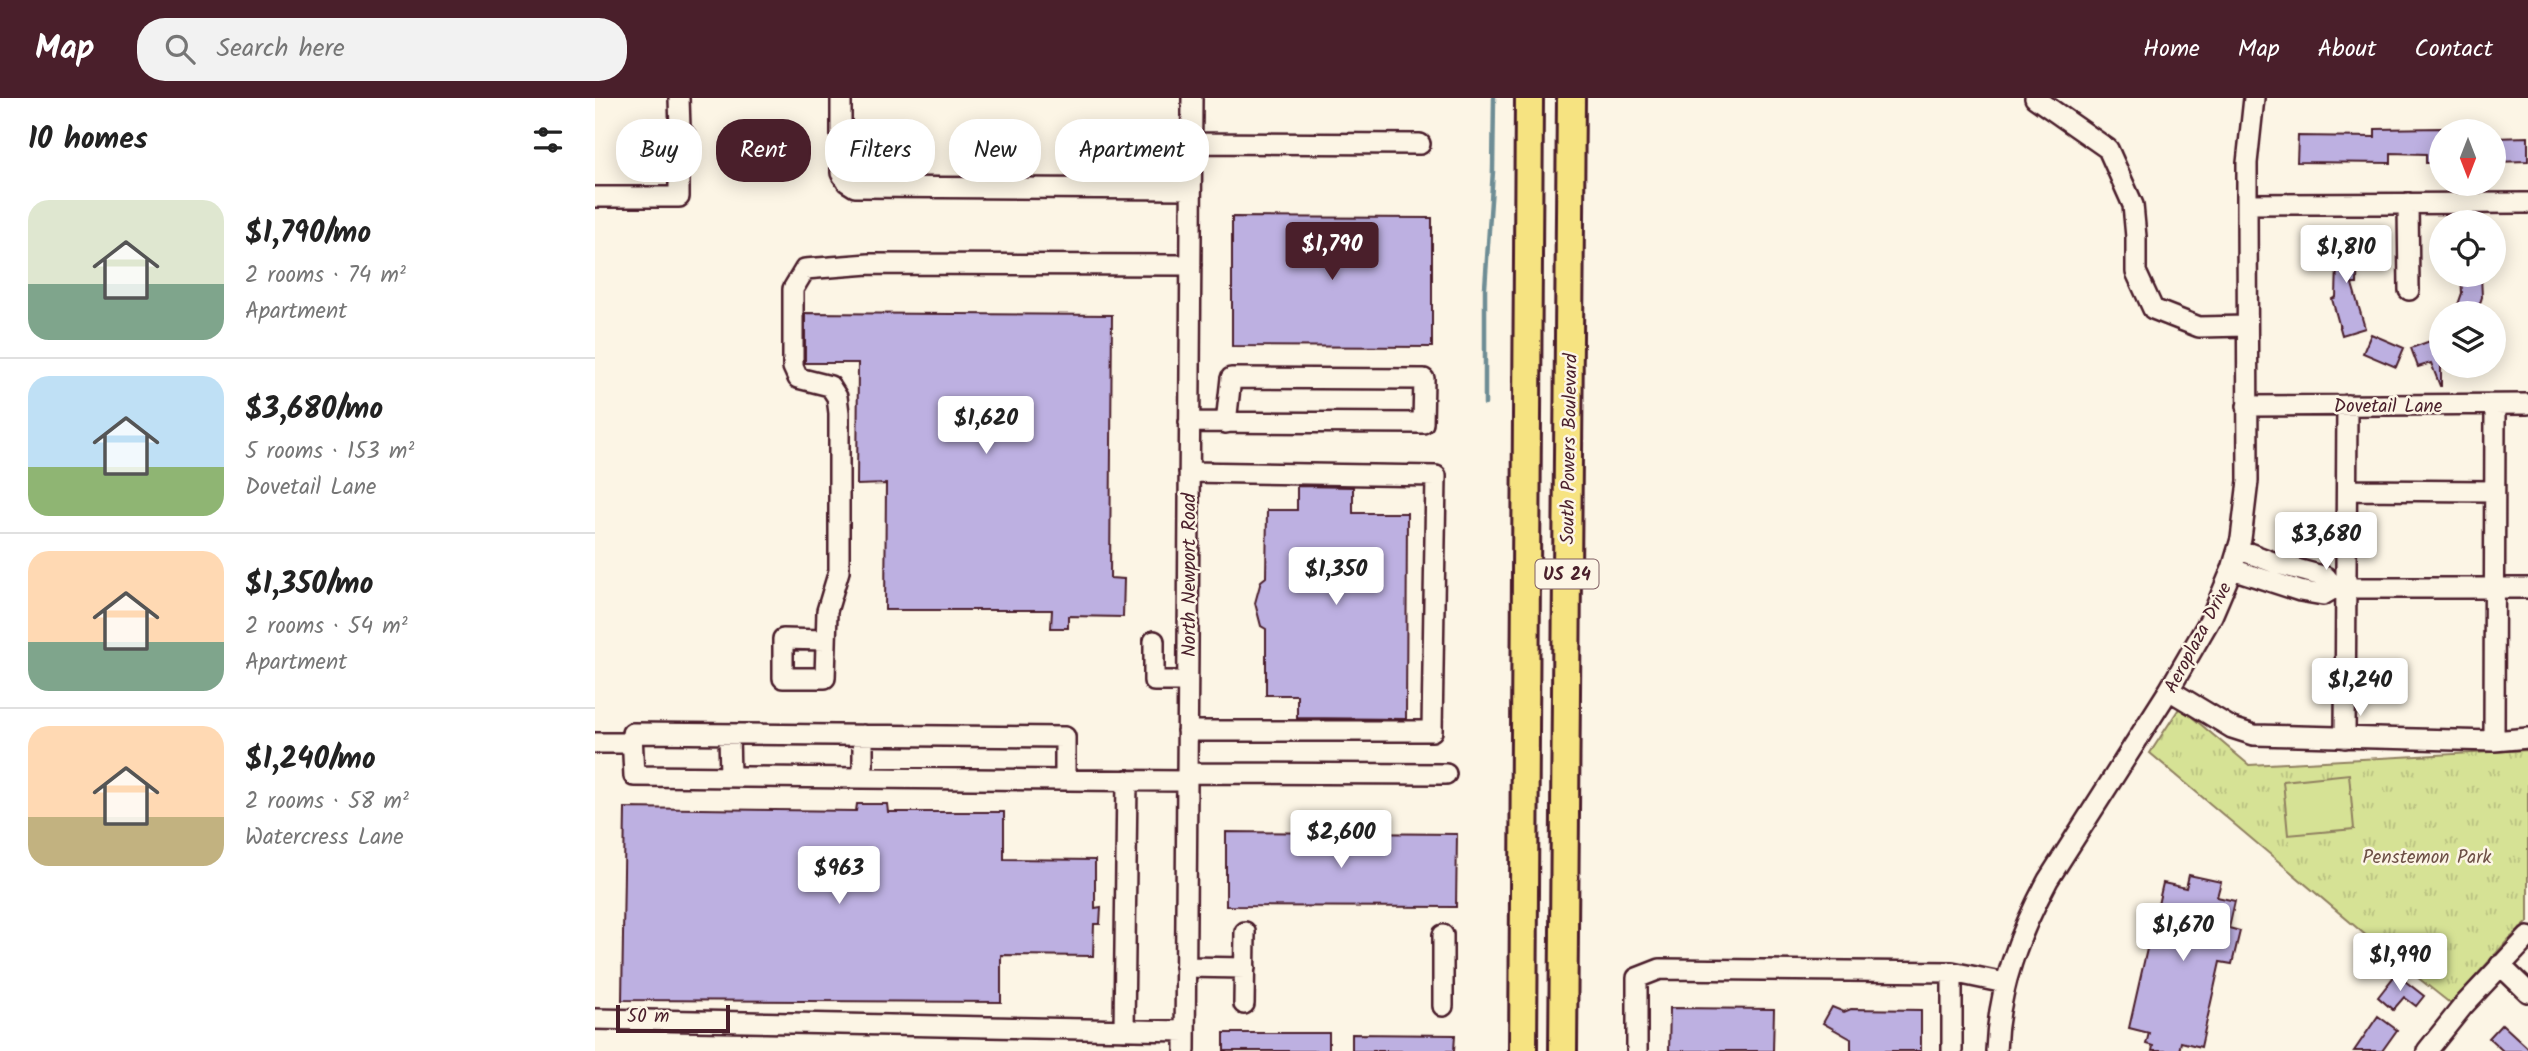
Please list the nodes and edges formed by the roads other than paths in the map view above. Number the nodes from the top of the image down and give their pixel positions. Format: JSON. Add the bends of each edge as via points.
{"nodes":[{"id":1,"x":679,"y":98,"type":"edge"},
{"id":2,"x":841,"y":98,"type":"edge"},
{"id":3,"x":1192,"y":98,"type":"edge"},
{"id":4,"x":1529,"y":98,"type":"edge"},
{"id":5,"x":1571,"y":98,"type":"edge"},
{"id":6,"x":2035,"y":98,"type":"edge"},
{"id":7,"x":2254,"y":98,"type":"edge"},
{"id":8,"x":1192,"y":119,"type":"edge"},
{"id":9,"x":1209,"y":143,"type":"edge"},
{"id":10,"x":1420,"y":144,"type":"dead end"},
{"id":11,"x":1191,"y":182,"type":"edge"},
{"id":12,"x":1191,"y":189,"type":"junction"},
{"id":13,"x":595,"y":197,"type":"edge"},
{"id":14,"x":2528,"y":202,"type":"edge"},
{"id":15,"x":2408,"y":203,"type":"junction"},
{"id":16,"x":2247,"y":204,"type":"junction"},
{"id":17,"x":1191,"y":265,"type":"junction"},
{"id":18,"x":2409,"y":290,"type":"dead end"},
{"id":19,"x":2247,"y":326,"type":"junction"},
{"id":20,"x":2528,"y":404,"type":"edge"},
{"id":21,"x":2347,"y":405,"type":"junction"},
{"id":22,"x":2495,"y":405,"type":"junction"},
{"id":23,"x":2247,"y":406,"type":"junction"},
{"id":24,"x":1189,"y":422,"type":"junction"},
{"id":25,"x":1226,"y":423,"type":"junction"},
{"id":26,"x":1189,"y":472,"type":"junction"},
{"id":27,"x":2347,"y":490,"type":"junction"},
{"id":28,"x":2494,"y":491,"type":"junction"},
{"id":29,"x":2238,"y":549,"type":"junction"},
{"id":30,"x":2232,"y":569,"type":"junction"},
{"id":31,"x":2528,"y":588,"type":"edge"},
{"id":32,"x":2341,"y":589,"type":"junction"},
{"id":33,"x":2495,"y":589,"type":"junction"},
{"id":34,"x":825,"y":640,"type":"dead end"},
{"id":35,"x":1154,"y":641,"type":"dead end"},
{"id":36,"x":1188,"y":681,"type":"junction"},
{"id":37,"x":2169,"y":690,"type":"junction"},
{"id":38,"x":1187,"y":731,"type":"junction"},
{"id":39,"x":729,"y":734,"type":"junction"},
{"id":40,"x":863,"y":735,"type":"junction"},
{"id":41,"x":2345,"y":738,"type":"junction"},
{"id":42,"x":2528,"y":738,"type":"edge"},
{"id":43,"x":2494,"y":741,"type":"junction"},
{"id":44,"x":595,"y":743,"type":"edge"},
{"id":45,"x":632,"y":743,"type":"junction"},
{"id":46,"x":1446,"y":774,"type":"dead end"},
{"id":47,"x":730,"y":776,"type":"junction"},
{"id":48,"x":863,"y":777,"type":"junction"},
{"id":49,"x":1187,"y":777,"type":"junction"},
{"id":50,"x":1065,"y":780,"type":"junction"},
{"id":51,"x":1127,"y":780,"type":"junction"},
{"id":52,"x":1245,"y":932,"type":"dead end"},
{"id":53,"x":1443,"y":935,"type":"dead end"},
{"id":54,"x":2528,"y":937,"type":"edge"},
{"id":55,"x":2500,"y":965,"type":"junction"},
{"id":56,"x":1185,"y":967,"type":"junction"},
{"id":57,"x":1245,"y":968,"type":"junction"},
{"id":58,"x":1952,"y":972,"type":"junction"},
{"id":59,"x":2005,"y":984,"type":"junction"},
{"id":60,"x":2528,"y":992,"type":"edge"},
{"id":61,"x":1244,"y":1004,"type":"dead end"},
{"id":62,"x":1443,"y":1006,"type":"dead end"},
{"id":63,"x":595,"y":1019,"type":"edge"},
{"id":64,"x":1124,"y":1030,"type":"junction"},
{"id":65,"x":1185,"y":1031,"type":"junction"},
{"id":66,"x":1185,"y":1051,"type":"edge"},
{"id":67,"x":1523,"y":1051,"type":"edge"},
{"id":68,"x":1563,"y":1051,"type":"edge"},
{"id":69,"x":1637,"y":1051,"type":"edge"},
{"id":70,"x":1952,"y":1051,"type":"edge"},
{"id":71,"x":1996,"y":1051,"type":"edge"},
{"id":72,"x":2427,"y":1051,"type":"edge"}],
"edges":[{"from":1,"to":13,"type":"street","via":[[680,129],[686,137],[679,197]]},
{"from":2,"to":12,"type":"street","via":[[841,173],[855,187]]},
{"from":3,"to":8,"type":"street","name":"North Newport Road"},
{"from":4,"to":67,"type":"highway","number":"US 24"},
{"from":5,"to":68,"type":"highway","name":"South Powers Boulevard","number":"US 24"},
{"from":6,"to":19,"type":"street","via":[[2108,149],[2133,205],[2136,272],[2153,309],[2199,327]]},
{"from":7,"to":16,"type":"street","name":"Aeroplaza Drive"},
{"from":9,"to":10,"type":"street"},
{"from":11,"to":12,"type":"street","name":"North Newport Road"},
{"from":12,"to":17,"type":"street","name":"North Newport Road"},
{"from":14,"to":15,"type":"street"},
{"from":15,"to":16,"type":"street"},
{"from":15,"to":18,"type":"street"},
{"from":16,"to":19,"type":"street","name":"Aeroplaza Drive"},
{"from":17,"to":24,"type":"street","name":"North Newport Road"},
{"from":17,"to":34,"type":"street","via":[[869,264],[805,269],[793,289],[793,367],[798,378],[830,386],[839,413],[839,571],[827,611]]},
{"from":19,"to":23,"type":"street","name":"Aeroplaza Drive"},
{"from":20,"to":22,"type":"street","name":"Dovetail Lane"},
{"from":21,"to":22,"type":"street","name":"Dovetail Lane"},
{"from":21,"to":23,"type":"street","name":"Dovetail Lane"},
{"from":21,"to":27,"type":"street"},
{"from":22,"to":28,"type":"street"},
{"from":23,"to":29,"type":"street","name":"Aeroplaza Drive","via":[[2248,481]]},
{"from":24,"to":25,"type":"street"},
{"from":24,"to":26,"type":"street","name":"North Newport Road"},
{"from":25,"to":25,"type":"street","via":[[1231,378],[1424,379],[1423,423]]},
{"from":26,"to":36,"type":"street","name":"North Newport Road"},
{"from":26,"to":38,"type":"street","via":[[1436,476],[1432,731]]},
{"from":27,"to":28,"type":"street"},
{"from":27,"to":32,"type":"street"},
{"from":28,"to":33,"type":"street"},
{"from":29,"to":30,"type":"street","name":"Aeroplaza Drive"},
{"from":29,"to":32,"type":"street","via":[[2326,577]]},
{"from":30,"to":32,"type":"street","via":[[2299,591],[2323,595]]},
{"from":30,"to":37,"type":"street","name":"Aeroplaza Drive","via":[[2212,617]]},
{"from":31,"to":33,"type":"street"},
{"from":32,"to":33,"type":"street"},
{"from":32,"to":41,"type":"street"},
{"from":33,"to":43,"type":"street"},
{"from":35,"to":36,"type":"street","via":[[1154,681]]},
{"from":36,"to":38,"type":"street","name":"North Newport Road"},
{"from":37,"to":41,"type":"street","via":[[2241,732]]},
{"from":37,"to":59,"type":"street","name":"Aeroplaza Drive","via":[[2048,880],[2018,942]]},
{"from":38,"to":49,"type":"street","name":"North Newport Road"},
{"from":39,"to":40,"type":"street"},
{"from":39,"to":45,"type":"street","via":[[632,733]]},
{"from":39,"to":47,"type":"street"},
{"from":40,"to":48,"type":"street"},
{"from":40,"to":50,"type":"street","via":[[1065,737]]},
{"from":41,"to":43,"type":"street"},
{"from":42,"to":43,"type":"street"},
{"from":44,"to":45,"type":"street"},
{"from":45,"to":47,"type":"street","via":[[634,776]]},
{"from":46,"to":49,"type":"street"},
{"from":47,"to":48,"type":"street"},
{"from":48,"to":50,"type":"street"},
{"from":49,"to":51,"type":"street"},
{"from":49,"to":56,"type":"street","name":"North Newport Road"},
{"from":50,"to":51,"type":"street"},
{"from":51,"to":64,"type":"street"},
{"from":52,"to":57,"type":"street"},
{"from":53,"to":62,"type":"street"},
{"from":54,"to":55,"type":"street"},
{"from":55,"to":60,"type":"street"},
{"from":55,"to":72,"type":"street"},
{"from":56,"to":57,"type":"street"},
{"from":56,"to":65,"type":"street","name":"North Newport Road"},
{"from":57,"to":61,"type":"street"},
{"from":58,"to":59,"type":"street"},
{"from":58,"to":69,"type":"street","via":[[1660,969],[1637,978]]},
{"from":58,"to":70,"type":"street"},
{"from":59,"to":71,"type":"street","name":"Aeroplaza Drive"},
{"from":63,"to":64,"type":"street"},
{"from":64,"to":65,"type":"street"},
{"from":65,"to":66,"type":"street","name":"North Newport Road"}]}
